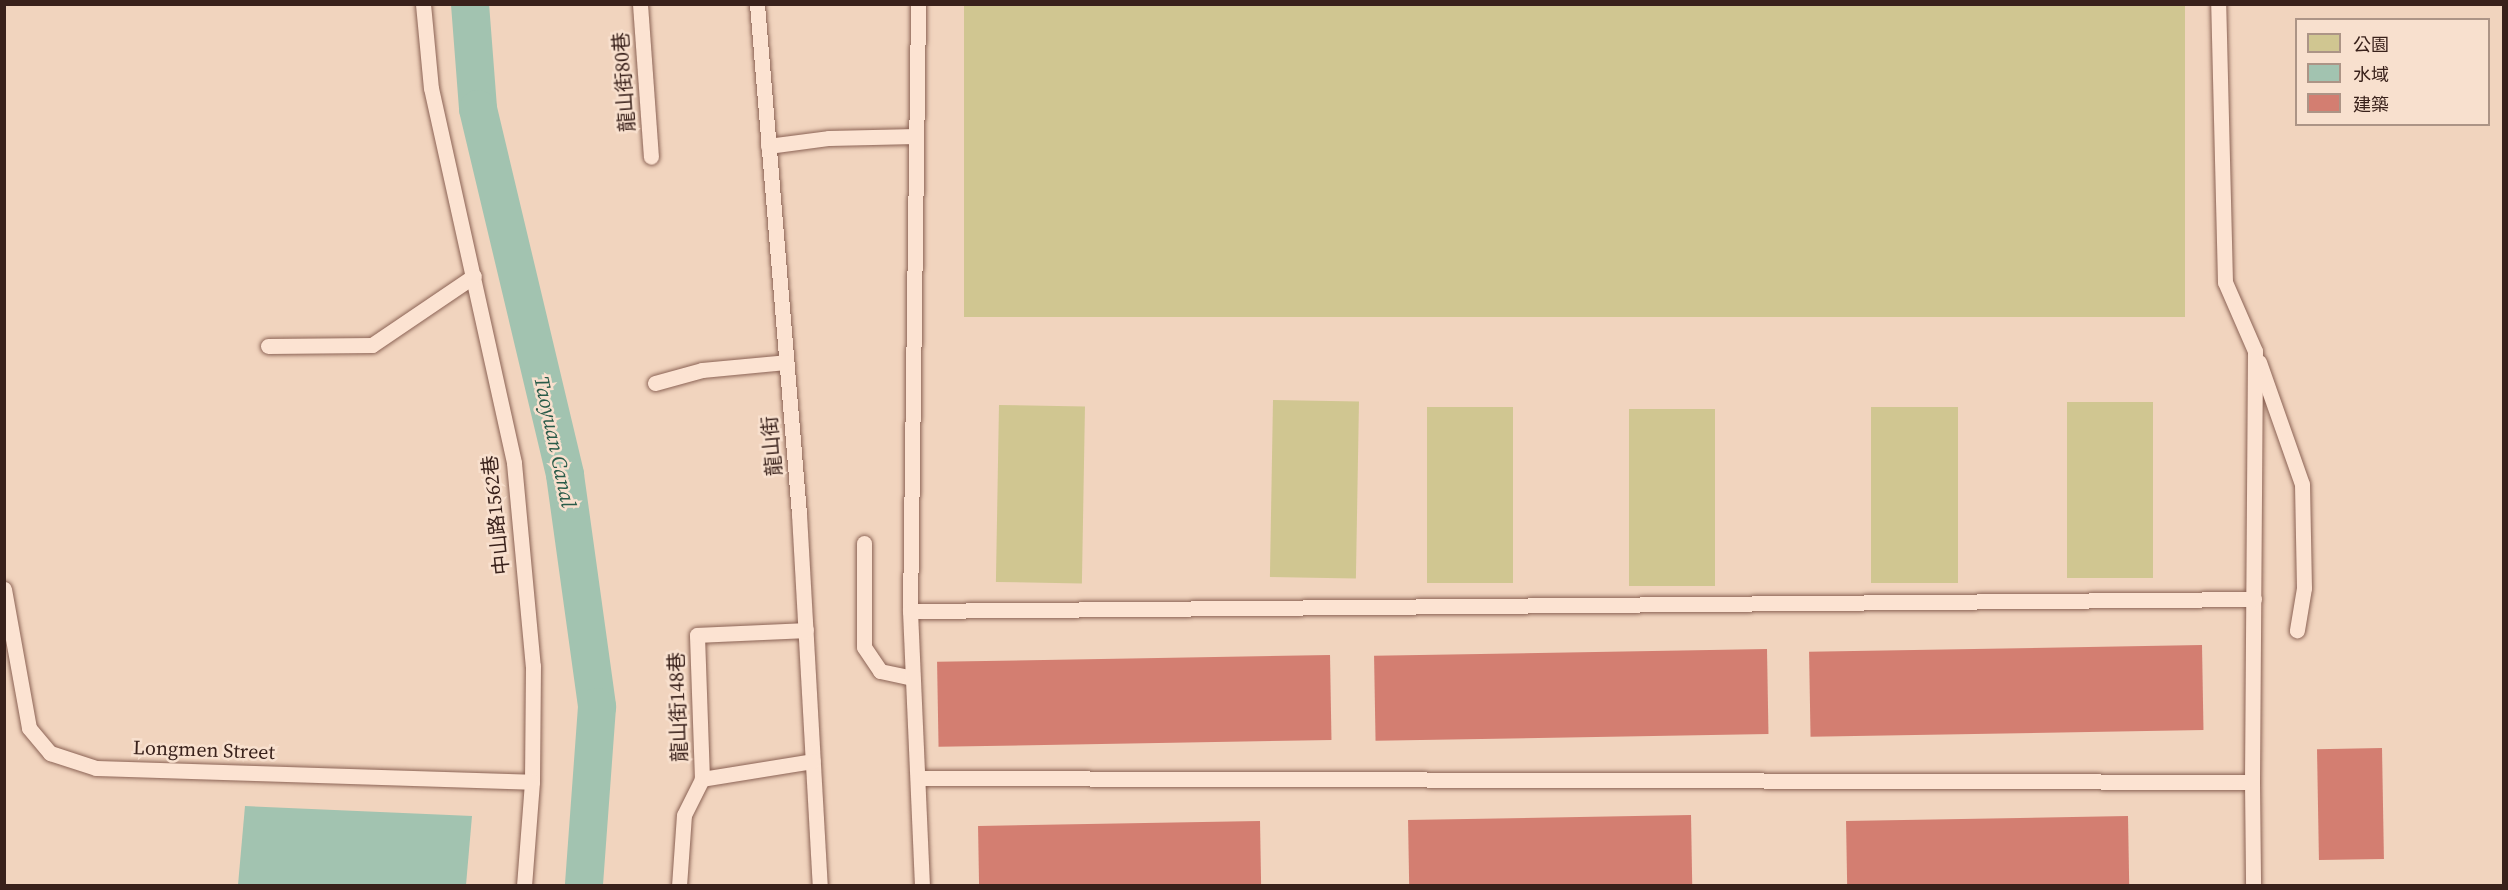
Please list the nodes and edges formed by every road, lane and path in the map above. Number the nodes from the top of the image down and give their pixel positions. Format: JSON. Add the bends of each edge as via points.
{"nodes":[{"id":1,"x":423,"y":4,"type":"edge"},
{"id":2,"x":640,"y":4,"type":"edge"},
{"id":3,"x":757,"y":4,"type":"edge"},
{"id":4,"x":918,"y":4,"type":"edge"},
{"id":5,"x":2218,"y":4,"type":"edge"},
{"id":6,"x":916,"y":136,"type":"junction"},
{"id":7,"x":768,"y":146,"type":"junction"},
{"id":8,"x":651,"y":157,"type":"dead end"},
{"id":9,"x":474,"y":276,"type":"junction"},
{"id":10,"x":268,"y":346,"type":"dead end"},
{"id":11,"x":2255,"y":351,"type":"junction"},
{"id":12,"x":786,"y":362,"type":"junction"},
{"id":13,"x":655,"y":383,"type":"dead end"},
{"id":14,"x":864,"y":543,"type":"dead end"},
{"id":15,"x":4,"y":589,"type":"edge"},
{"id":16,"x":2254,"y":598,"type":"junction"},
{"id":17,"x":910,"y":611,"type":"junction"},
{"id":18,"x":806,"y":630,"type":"junction"},
{"id":19,"x":2297,"y":630,"type":"dead end"},
{"id":20,"x":912,"y":678,"type":"junction"},
{"id":21,"x":813,"y":761,"type":"junction"},
{"id":22,"x":918,"y":778,"type":"junction"},
{"id":23,"x":702,"y":779,"type":"junction"},
{"id":24,"x":532,"y":782,"type":"junction"},
{"id":25,"x":2252,"y":782,"type":"junction"},
{"id":26,"x":524,"y":885,"type":"edge"},
{"id":27,"x":679,"y":885,"type":"edge"},
{"id":28,"x":820,"y":885,"type":"edge"},
{"id":29,"x":922,"y":885,"type":"edge"},
{"id":30,"x":2253,"y":885,"type":"edge"}],
"edges":[{"from":1,"to":9,"type":"lane","name":"中山路1562巷","via":[[431,88]]},
{"from":2,"to":8,"type":"lane","name":"龍山街80巷"},
{"from":3,"to":7,"type":"lane","name":"龍山街"},
{"from":4,"to":6,"type":"lane"},
{"from":5,"to":11,"type":"lane","via":[[2225,282]]},
{"from":6,"to":7,"type":"lane","via":[[829,138]]},
{"from":6,"to":17,"type":"lane"},
{"from":7,"to":12,"type":"lane","name":"龍山街"},
{"from":9,"to":10,"type":"lane","via":[[372,345]]},
{"from":9,"to":24,"type":"lane","name":"中山路1562巷","via":[[514,463],[533,666]]},
{"from":11,"to":16,"type":"lane"},
{"from":11,"to":19,"type":"lane","via":[[2302,484],[2304,588]]},
{"from":12,"to":13,"type":"lane","via":[[702,370]]},
{"from":12,"to":18,"type":"lane","name":"龍山街"},
{"from":14,"to":20,"type":"lane","via":[[864,647],[880,671]]},
{"from":15,"to":24,"type":"lane","name":"Longmen Street","via":[[29,728],[50,753],[96,768]]},
{"from":16,"to":17,"type":"lane"},
{"from":16,"to":25,"type":"lane"},
{"from":17,"to":20,"type":"lane"},
{"from":18,"to":21,"type":"lane","name":"龍山街"},
{"from":18,"to":23,"type":"lane","name":"龍山街148巷","via":[[697,635]]},
{"from":20,"to":22,"type":"lane"},
{"from":21,"to":23,"type":"lane"},
{"from":21,"to":28,"type":"lane","name":"龍山街"},
{"from":22,"to":25,"type":"lane"},
{"from":22,"to":29,"type":"lane"},
{"from":23,"to":27,"type":"lane","via":[[684,814]]},
{"from":24,"to":26,"type":"lane","name":"中山路1562巷"},
{"from":25,"to":30,"type":"lane"}]}
